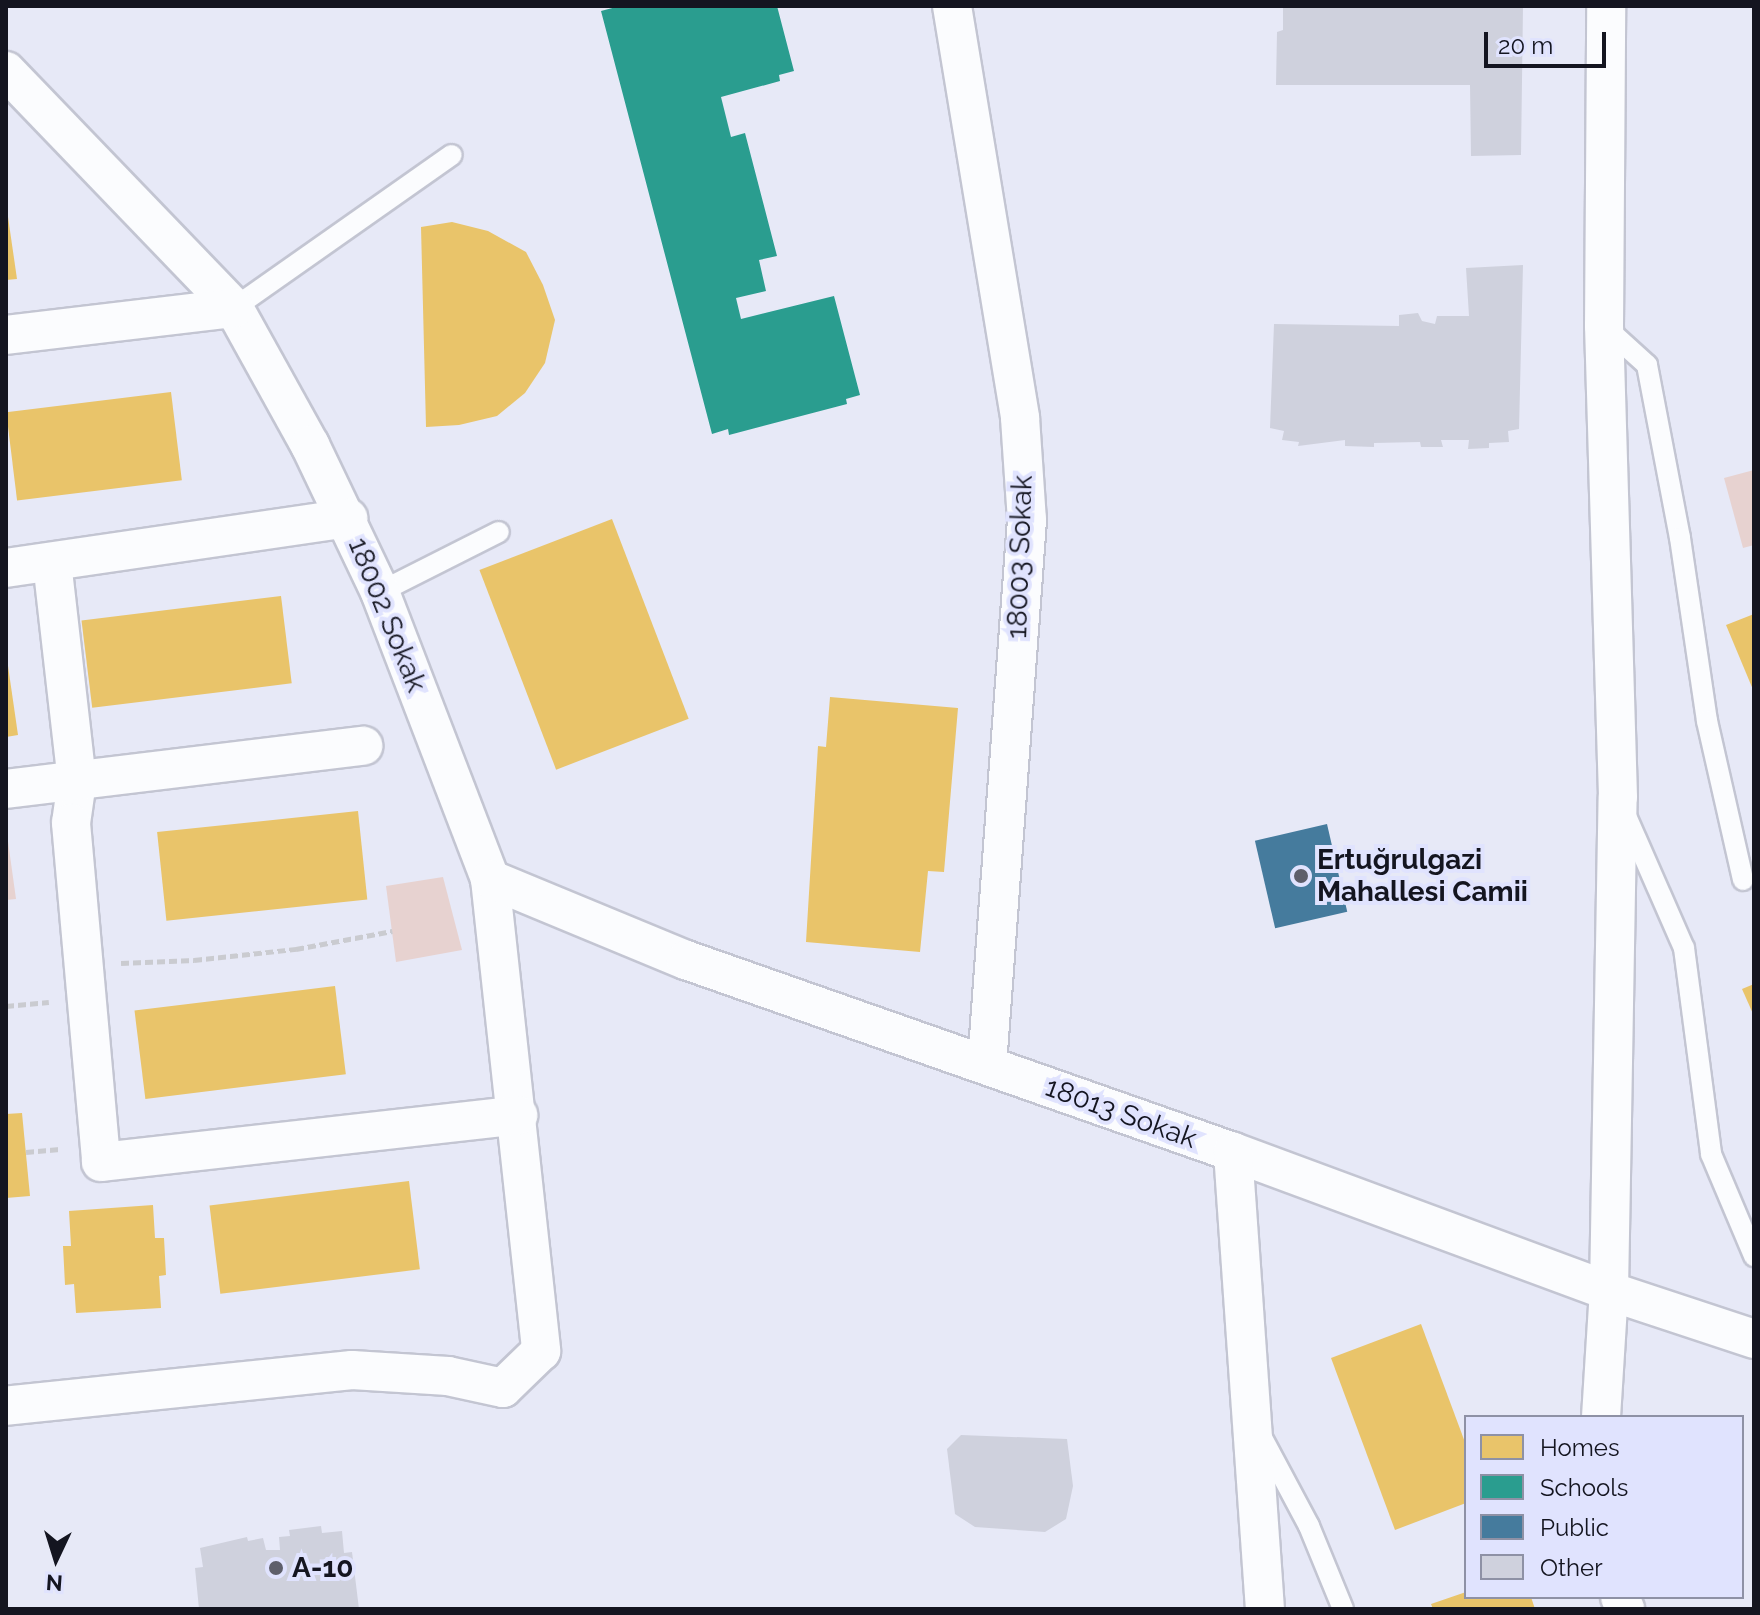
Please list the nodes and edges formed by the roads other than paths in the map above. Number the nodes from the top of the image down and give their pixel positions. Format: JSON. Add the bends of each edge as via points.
{"nodes":[{"id":1,"x":952,"y":6,"type":"edge"},
{"id":2,"x":1606,"y":6,"type":"edge"},
{"id":3,"x":6,"y":71,"type":"edge"},
{"id":4,"x":452,"y":155,"type":"dead end"},
{"id":5,"x":234,"y":308,"type":"junction"},
{"id":6,"x":1604,"y":326,"type":"junction"},
{"id":7,"x":6,"y":335,"type":"edge"},
{"id":8,"x":348,"y":518,"type":"junction"},
{"id":9,"x":499,"y":532,"type":"dead end"},
{"id":10,"x":52,"y":562,"type":"junction"},
{"id":11,"x":6,"y":568,"type":"edge"},
{"id":12,"x":380,"y":592,"type":"junction"},
{"id":13,"x":363,"y":746,"type":"dead end"},
{"id":14,"x":77,"y":781,"type":"junction"},
{"id":15,"x":6,"y":789,"type":"edge"},
{"id":16,"x":1618,"y":797,"type":"junction"},
{"id":17,"x":490,"y":879,"type":"junction"},
{"id":18,"x":1743,"y":880,"type":"dead end"},
{"id":19,"x":987,"y":1065,"type":"junction"},
{"id":20,"x":518,"y":1115,"type":"junction"},
{"id":21,"x":1233,"y":1152,"type":"junction"},
{"id":22,"x":1754,"y":1256,"type":"edge"},
{"id":23,"x":1609,"y":1291,"type":"junction"},
{"id":24,"x":1754,"y":1339,"type":"edge"},
{"id":25,"x":7,"y":1405,"type":"edge"},
{"id":26,"x":1601,"y":1415,"type":"edge"},
{"id":27,"x":1253,"y":1420,"type":"junction"},
{"id":28,"x":1265,"y":1609,"type":"edge"},
{"id":29,"x":1343,"y":1609,"type":"edge"}],
"edges":[{"from":1,"to":19,"type":"street","name":"18003 Sokak","via":[[1020,418],[1027,520]]},
{"from":2,"to":6,"type":"street"},
{"from":3,"to":5,"type":"street","name":"18002 Sokak"},
{"from":4,"to":5,"type":"lane"},
{"from":5,"to":7,"type":"street"},
{"from":5,"to":8,"type":"street","name":"18002 Sokak"},
{"from":6,"to":16,"type":"street"},
{"from":6,"to":18,"type":"lane","via":[[1647,365],[1707,721]]},
{"from":8,"to":10,"type":"street"},
{"from":8,"to":12,"type":"street","name":"18002 Sokak"},
{"from":9,"to":12,"type":"lane"},
{"from":10,"to":11,"type":"street"},
{"from":10,"to":14,"type":"street"},
{"from":12,"to":17,"type":"street","name":"18002 Sokak"},
{"from":13,"to":14,"type":"street"},
{"from":14,"to":15,"type":"street"},
{"from":14,"to":20,"type":"street","via":[[71,823],[101,1162]]},
{"from":16,"to":22,"type":"lane","via":[[1684,948],[1711,1154]]},
{"from":16,"to":23,"type":"street"},
{"from":17,"to":19,"type":"street","name":"18013 Sokak","via":[[686,960]]},
{"from":17,"to":20,"type":"street","name":"18002 Sokak"},
{"from":19,"to":21,"type":"street","name":"18013 Sokak"},
{"from":20,"to":25,"type":"street","name":"18002 Sokak","via":[[541,1351],[503,1388],[448,1376],[352,1370]]},
{"from":21,"to":23,"type":"street","name":"18013 Sokak"},
{"from":21,"to":27,"type":"street"},
{"from":23,"to":24,"type":"street","name":"18013 Sokak"},
{"from":23,"to":26,"type":"street"},
{"from":27,"to":28,"type":"street"},
{"from":27,"to":29,"type":"lane","via":[[1309,1526]]}]}
